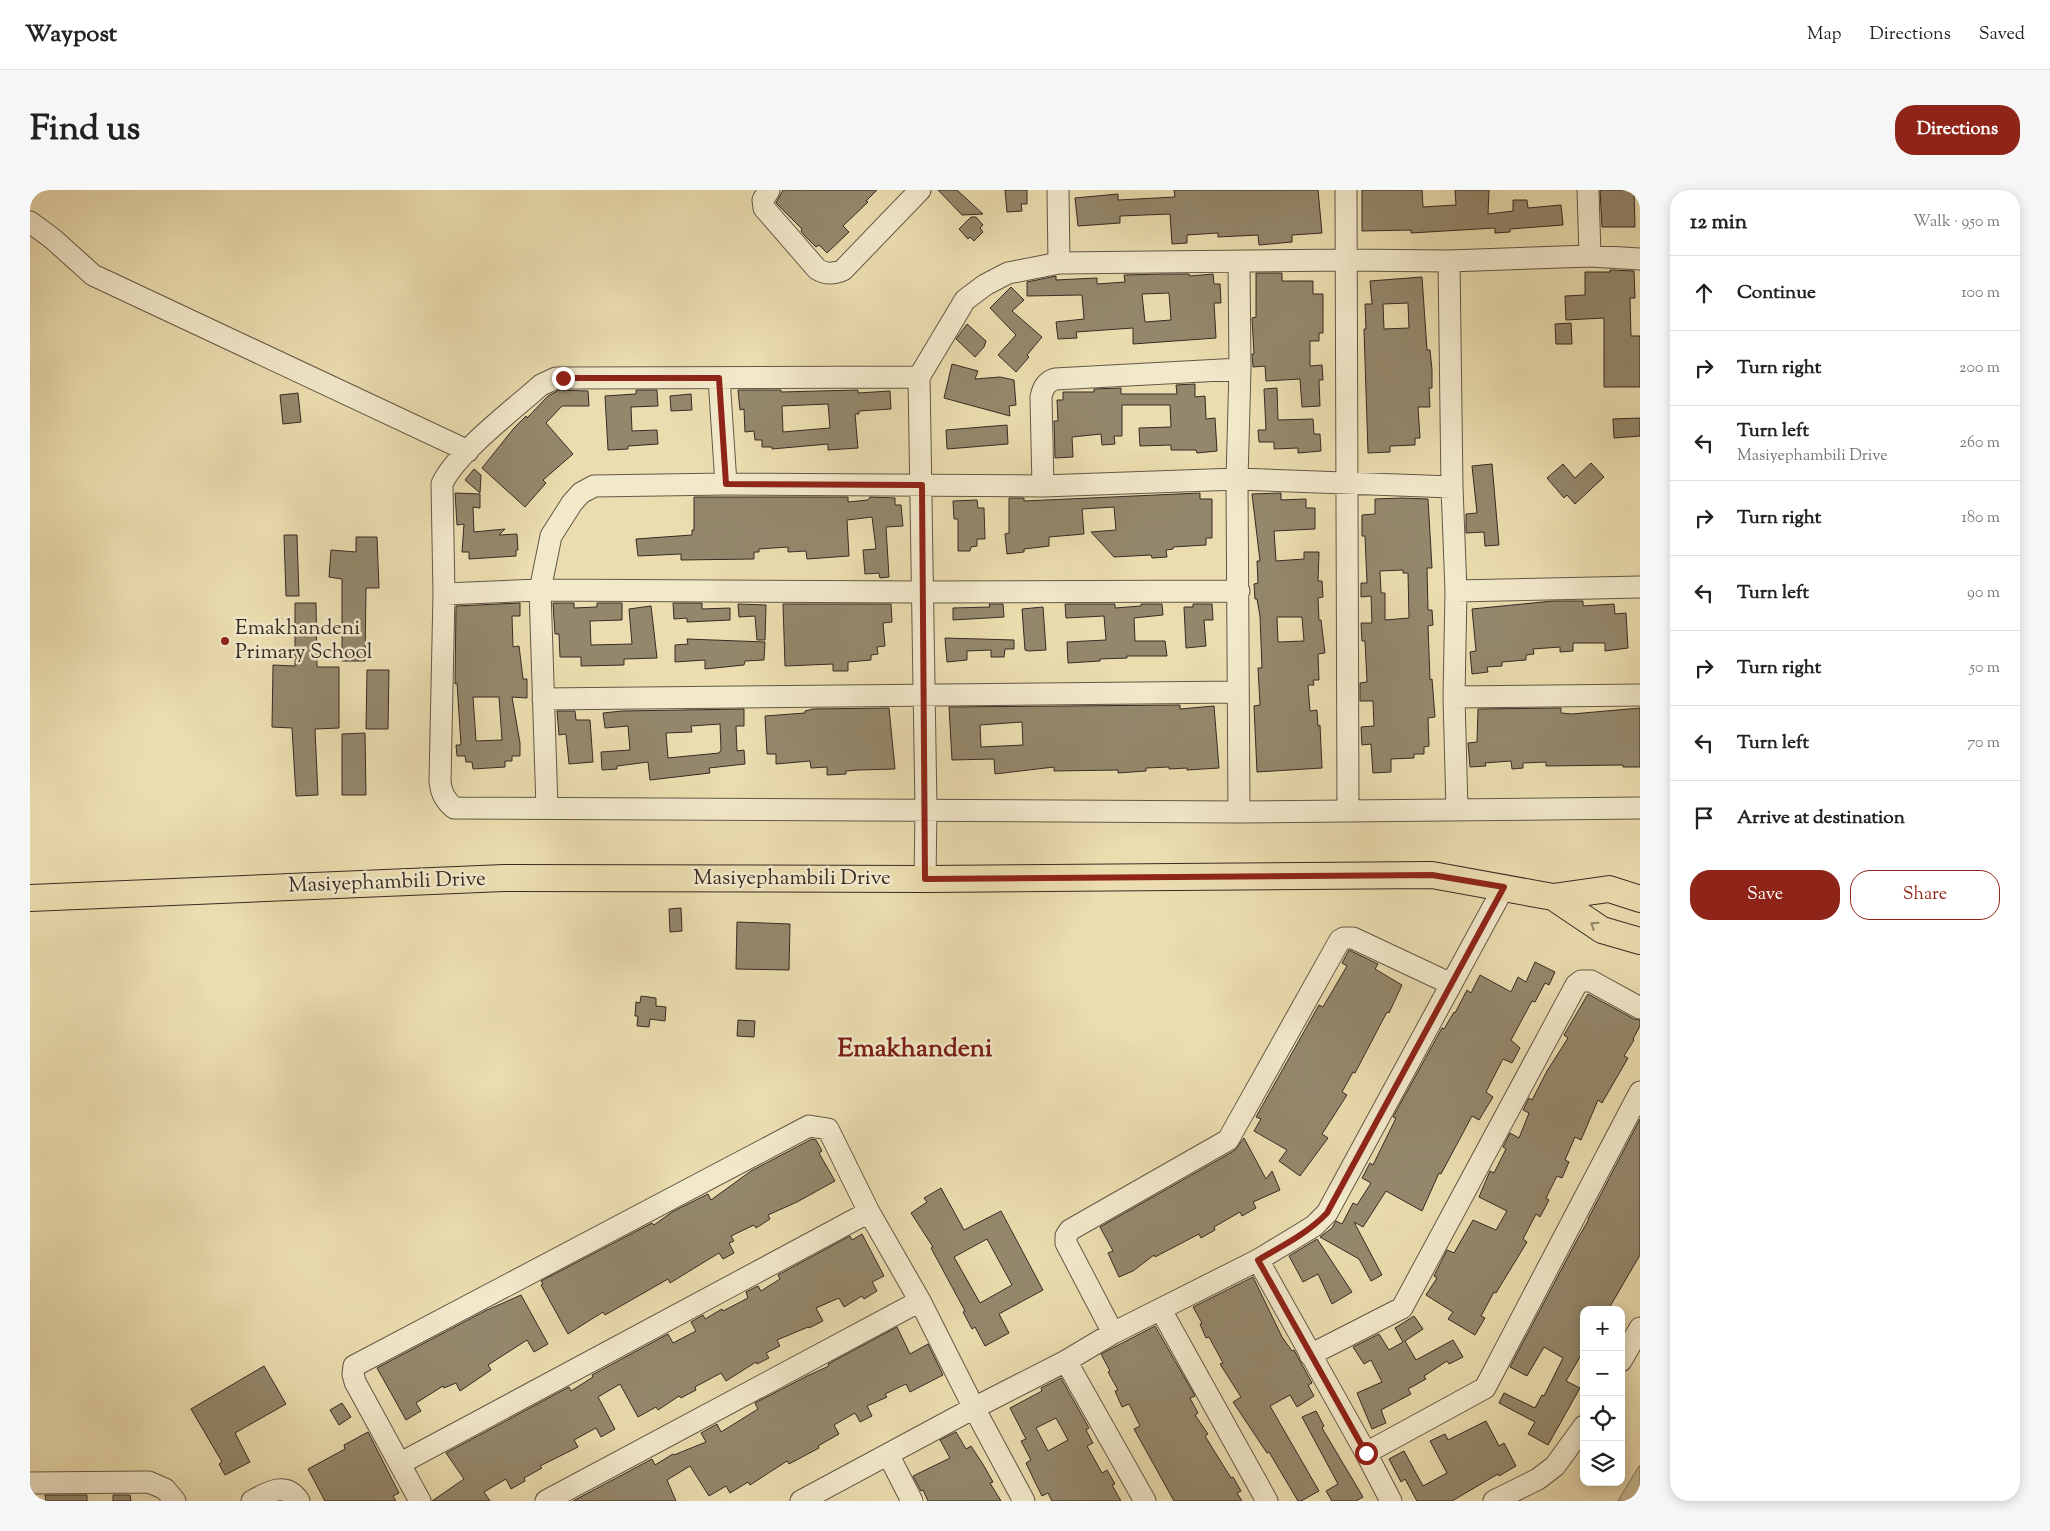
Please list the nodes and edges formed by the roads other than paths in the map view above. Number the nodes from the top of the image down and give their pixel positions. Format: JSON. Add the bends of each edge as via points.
{"nodes":[{"id":1,"x":920,"y":190,"type":"edge"},
{"id":2,"x":1058,"y":190,"type":"edge"},
{"id":3,"x":1346,"y":190,"type":"edge"},
{"id":4,"x":1588,"y":190,"type":"edge"},
{"id":5,"x":766,"y":191,"type":"edge"},
{"id":6,"x":30,"y":222,"type":"edge"},
{"id":7,"x":1590,"y":256,"type":"junction"},
{"id":8,"x":1640,"y":258,"type":"edge"},
{"id":9,"x":1347,"y":260,"type":"junction"},
{"id":10,"x":1239,"y":262,"type":"junction"},
{"id":11,"x":1449,"y":262,"type":"junction"},
{"id":12,"x":1059,"y":263,"type":"junction"},
{"id":13,"x":1240,"y":369,"type":"junction"},
{"id":14,"x":919,"y":377,"type":"junction"},
{"id":15,"x":719,"y":378,"type":"junction"},
{"id":16,"x":468,"y":450,"type":"junction"},
{"id":17,"x":1237,"y":479,"type":"junction"},
{"id":18,"x":726,"y":484,"type":"junction"},
{"id":19,"x":1348,"y":484,"type":"junction"},
{"id":20,"x":922,"y":485,"type":"junction"},
{"id":21,"x":1043,"y":486,"type":"junction"},
{"id":22,"x":1452,"y":487,"type":"junction"},
{"id":23,"x":1640,"y":587,"type":"edge"},
{"id":24,"x":540,"y":590,"type":"junction"},
{"id":25,"x":1239,"y":590,"type":"junction"},
{"id":26,"x":1456,"y":591,"type":"junction"},
{"id":27,"x":922,"y":592,"type":"junction"},
{"id":28,"x":444,"y":594,"type":"junction"},
{"id":29,"x":1238,"y":692,"type":"junction"},
{"id":30,"x":924,"y":694,"type":"junction"},
{"id":31,"x":1640,"y":695,"type":"edge"},
{"id":32,"x":1454,"y":696,"type":"junction"},
{"id":33,"x":543,"y":699,"type":"junction"},
{"id":34,"x":547,"y":808,"type":"junction"},
{"id":35,"x":1640,"y":808,"type":"edge"},
{"id":36,"x":926,"y":809,"type":"junction"},
{"id":37,"x":1457,"y":810,"type":"junction"},
{"id":38,"x":1348,"y":811,"type":"junction"},
{"id":39,"x":1240,"y":812,"type":"junction"},
{"id":40,"x":925,"y":879,"type":"junction"},
{"id":41,"x":1504,"y":887,"type":"junction"},
{"id":42,"x":1552,"y":897,"type":"junction"},
{"id":43,"x":30,"y":898,"type":"edge"},
{"id":44,"x":1640,"y":899,"type":"edge"},
{"id":45,"x":1640,"y":941,"type":"edge"},
{"id":46,"x":1451,"y":984,"type":"junction"},
{"id":47,"x":1640,"y":1008,"type":"edge"},
{"id":48,"x":1640,"y":1092,"type":"edge"},
{"id":49,"x":869,"y":1212,"type":"junction"},
{"id":50,"x":1258,"y":1260,"type":"junction"},
{"id":51,"x":920,"y":1301,"type":"junction"},
{"id":52,"x":1161,"y":1310,"type":"junction"},
{"id":53,"x":1640,"y":1328,"type":"edge"},
{"id":54,"x":1113,"y":1334,"type":"junction"},
{"id":55,"x":1625,"y":1354,"type":"edge"},
{"id":56,"x":1310,"y":1355,"type":"junction"},
{"id":57,"x":1066,"y":1360,"type":"junction"},
{"id":58,"x":974,"y":1408,"type":"junction"},
{"id":59,"x":1580,"y":1432,"type":"edge"},
{"id":60,"x":1366,"y":1453,"type":"junction"},
{"id":61,"x":888,"y":1454,"type":"junction"},
{"id":62,"x":401,"y":1463,"type":"junction"},
{"id":63,"x":30,"y":1483,"type":"edge"},
{"id":64,"x":176,"y":1501,"type":"edge"},
{"id":65,"x":252,"y":1501,"type":"edge"},
{"id":66,"x":299,"y":1501,"type":"edge"},
{"id":67,"x":420,"y":1501,"type":"edge"},
{"id":68,"x":546,"y":1501,"type":"edge"},
{"id":69,"x":801,"y":1501,"type":"edge"},
{"id":70,"x":912,"y":1501,"type":"edge"},
{"id":71,"x":1024,"y":1501,"type":"edge"},
{"id":72,"x":1144,"y":1501,"type":"edge"},
{"id":73,"x":1267,"y":1501,"type":"edge"},
{"id":74,"x":1391,"y":1501,"type":"edge"},
{"id":75,"x":1494,"y":1501,"type":"edge"}],
"edges":[{"from":1,"to":5,"type":"street","via":[[843,270],[836,273],[817,269],[764,208],[762,200]]},
{"from":2,"to":12,"type":"street"},
{"from":3,"to":9,"type":"street"},
{"from":4,"to":7,"type":"street"},
{"from":6,"to":16,"type":"street","via":[[93,275]]},
{"from":7,"to":8,"type":"street"},
{"from":7,"to":11,"type":"street"},
{"from":9,"to":10,"type":"street"},
{"from":9,"to":11,"type":"street"},
{"from":9,"to":19,"type":"street"},
{"from":10,"to":12,"type":"street"},
{"from":10,"to":13,"type":"street"},
{"from":11,"to":22,"type":"street"},
{"from":12,"to":14,"type":"street","via":[[1008,273],[965,300]]},
{"from":13,"to":17,"type":"street"},
{"from":13,"to":21,"type":"street","via":[[1050,381],[1040,397]]},
{"from":14,"to":15,"type":"street"},
{"from":14,"to":20,"type":"street"},
{"from":15,"to":16,"type":"street","via":[[556,378],[541,385]]},
{"from":15,"to":18,"type":"street"},
{"from":16,"to":28,"type":"street","via":[[442,484]]},
{"from":17,"to":19,"type":"street"},
{"from":17,"to":21,"type":"street"},
{"from":17,"to":25,"type":"street"},
{"from":18,"to":20,"type":"street"},
{"from":18,"to":24,"type":"street","via":[[594,486],[581,493],[551,536]]},
{"from":19,"to":22,"type":"street"},
{"from":19,"to":38,"type":"street"},
{"from":20,"to":21,"type":"street"},
{"from":20,"to":27,"type":"street"},
{"from":22,"to":26,"type":"street"},
{"from":23,"to":26,"type":"street"},
{"from":24,"to":27,"type":"street"},
{"from":24,"to":28,"type":"street"},
{"from":24,"to":33,"type":"street"},
{"from":25,"to":27,"type":"street"},
{"from":25,"to":29,"type":"street"},
{"from":26,"to":32,"type":"street"},
{"from":27,"to":30,"type":"street"},
{"from":28,"to":34,"type":"street","via":[[440,781],[443,796],[454,808]]},
{"from":29,"to":30,"type":"street"},
{"from":29,"to":39,"type":"street"},
{"from":30,"to":33,"type":"street"},
{"from":30,"to":36,"type":"street"},
{"from":31,"to":32,"type":"street"},
{"from":32,"to":37,"type":"street"},
{"from":33,"to":34,"type":"street"},
{"from":34,"to":36,"type":"street"},
{"from":35,"to":37,"type":"street"},
{"from":36,"to":39,"type":"street"},
{"from":36,"to":40,"type":"street"},
{"from":37,"to":38,"type":"street"},
{"from":38,"to":39,"type":"street"},
{"from":40,"to":41,"type":"main road","name":"Masiyephambili Drive","via":[[1432,875]]},
{"from":40,"to":43,"type":"main road","name":"Masiyephambili Drive","via":[[504,878]]},
{"from":41,"to":42,"type":"main road","name":"Masiyephambili Drive"},
{"from":41,"to":46,"type":"street"},
{"from":42,"to":44,"type":"main road","name":"Masiyephambili Drive","via":[[1609,890]]},
{"from":45,"to":42,"type":"main road","name":"Masiyephambili Drive","one_way":true,"via":[[1602,930]]},
{"from":46,"to":50,"type":"street","via":[[1327,1213],[1314,1226]]},
{"from":46,"to":54,"type":"street","via":[[1353,938],[1340,940],[1228,1140],[1068,1233],[1066,1244]]},
{"from":47,"to":56,"type":"street","via":[[1591,981],[1581,981],[1576,985],[1402,1308]]},
{"from":48,"to":60,"type":"street","via":[[1485,1388]]},
{"from":49,"to":51,"type":"street"},
{"from":49,"to":62,"type":"street"},
{"from":49,"to":62,"type":"street","via":[[828,1129],[804,1127],[354,1366],[355,1382]]},
{"from":50,"to":52,"type":"street"},
{"from":50,"to":56,"type":"street"},
{"from":51,"to":58,"type":"street"},
{"from":51,"to":68,"type":"street"},
{"from":52,"to":54,"type":"street"},
{"from":52,"to":73,"type":"street"},
{"from":53,"to":55,"type":"street"},
{"from":54,"to":57,"type":"street"},
{"from":56,"to":60,"type":"street"},
{"from":57,"to":58,"type":"street"},
{"from":57,"to":72,"type":"street"},
{"from":58,"to":61,"type":"street"},
{"from":58,"to":71,"type":"street"},
{"from":59,"to":75,"type":"street","via":[[1555,1466],[1538,1479]]},
{"from":60,"to":74,"type":"street"},
{"from":61,"to":69,"type":"street"},
{"from":61,"to":70,"type":"street"},
{"from":62,"to":67,"type":"street"},
{"from":63,"to":64,"type":"street","via":[[149,1482],[165,1489]]},
{"from":65,"to":66,"type":"street","via":[[277,1489],[289,1491]]}]}
